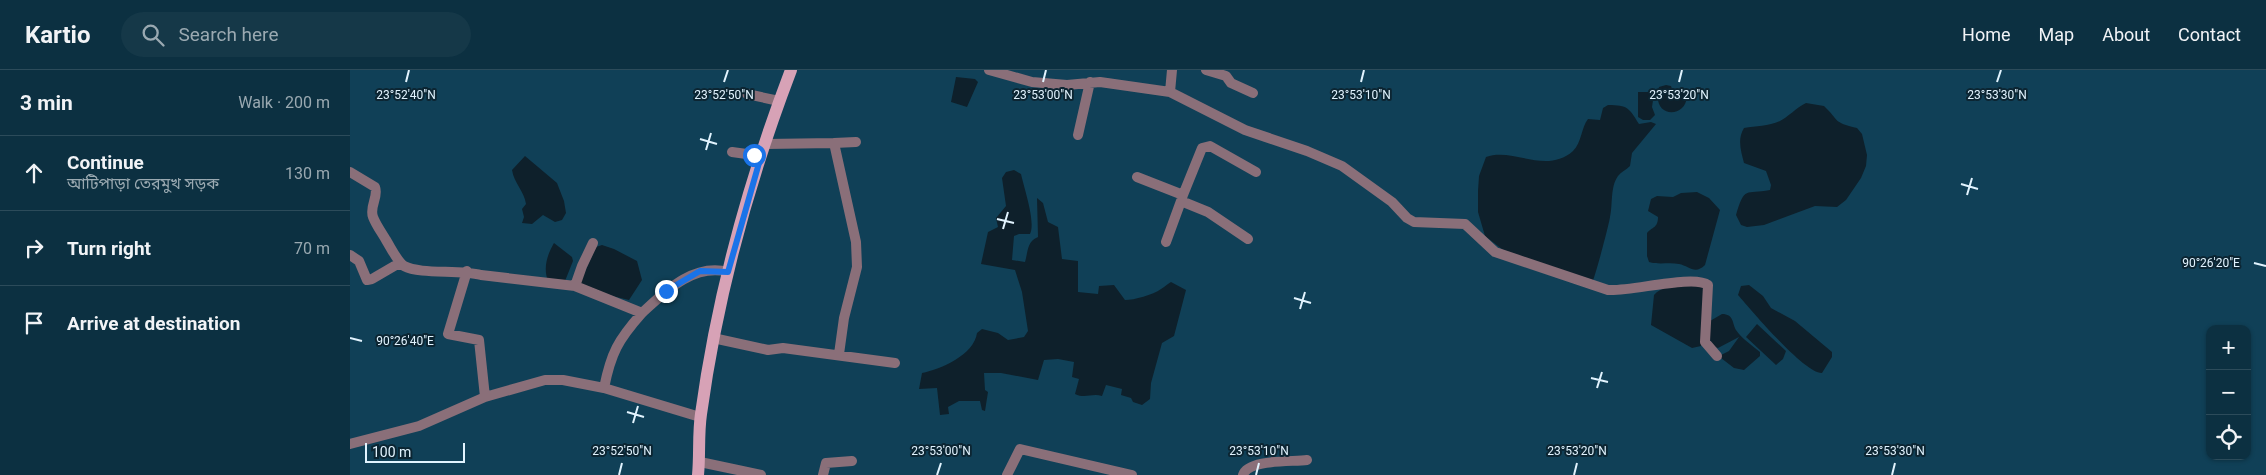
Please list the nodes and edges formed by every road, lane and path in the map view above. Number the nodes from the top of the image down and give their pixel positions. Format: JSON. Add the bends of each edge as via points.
{"nodes":[{"id":1,"x":791,"y":70,"type":"edge"},
{"id":2,"x":989,"y":70,"type":"edge"},
{"id":3,"x":1172,"y":70,"type":"edge"},
{"id":4,"x":1206,"y":70,"type":"edge"},
{"id":5,"x":1090,"y":82,"type":"junction"},
{"id":6,"x":1170,"y":92,"type":"junction"},
{"id":7,"x":1253,"y":93,"type":"dead end"},
{"id":8,"x":747,"y":94,"type":"dead end"},
{"id":9,"x":779,"y":101,"type":"junction"},
{"id":10,"x":1078,"y":135,"type":"dead end"},
{"id":11,"x":856,"y":142,"type":"dead end"},
{"id":12,"x":834,"y":143,"type":"junction"},
{"id":13,"x":764,"y":150,"type":"junction"},
{"id":14,"x":732,"y":152,"type":"dead end"},
{"id":15,"x":350,"y":172,"type":"edge"},
{"id":16,"x":1256,"y":172,"type":"dead end"},
{"id":17,"x":1137,"y":177,"type":"dead end"},
{"id":18,"x":1182,"y":198,"type":"junction"},
{"id":19,"x":1248,"y":239,"type":"dead end"},
{"id":20,"x":1166,"y":242,"type":"dead end"},
{"id":21,"x":593,"y":243,"type":"dead end"},
{"id":22,"x":350,"y":255,"type":"edge"},
{"id":23,"x":402,"y":265,"type":"junction"},
{"id":24,"x":467,"y":271,"type":"junction"},
{"id":25,"x":728,"y":272,"type":"junction"},
{"id":26,"x":576,"y":286,"type":"junction"},
{"id":27,"x":642,"y":314,"type":"junction"},
{"id":28,"x":713,"y":338,"type":"junction"},
{"id":29,"x":838,"y":354,"type":"junction"},
{"id":30,"x":1717,"y":356,"type":"dead end"},
{"id":31,"x":895,"y":363,"type":"dead end"},
{"id":32,"x":604,"y":388,"type":"junction"},
{"id":33,"x":485,"y":397,"type":"junction"},
{"id":34,"x":700,"y":417,"type":"junction"},
{"id":35,"x":350,"y":444,"type":"edge"},
{"id":36,"x":1307,"y":460,"type":"dead end"},
{"id":37,"x":852,"y":461,"type":"dead end"},
{"id":38,"x":699,"y":469,"type":"edge"},
{"id":39,"x":761,"y":475,"type":"edge"},
{"id":40,"x":823,"y":475,"type":"edge"},
{"id":41,"x":1007,"y":475,"type":"edge"},
{"id":42,"x":1132,"y":475,"type":"edge"},
{"id":43,"x":1243,"y":475,"type":"edge"}],
"edges":[{"from":1,"to":9,"type":"main road"},
{"from":2,"to":5,"type":"street","via":[[1032,82],[1067,85]]},
{"from":3,"to":6,"type":"street"},
{"from":4,"to":7,"type":"street","via":[[1226,76],[1231,83]]},
{"from":5,"to":6,"type":"street"},
{"from":5,"to":10,"type":"street"},
{"from":6,"to":30,"type":"street","via":[[1245,130],[1342,166],[1414,222],[1465,224],[1495,252],[1608,290],[1703,281],[1708,285],[1705,342]]},
{"from":8,"to":9,"type":"street"},
{"from":9,"to":13,"type":"main road"},
{"from":11,"to":12,"type":"street"},
{"from":12,"to":13,"type":"street"},
{"from":12,"to":29,"type":"street","via":[[856,242],[857,267]]},
{"from":13,"to":14,"type":"street"},
{"from":13,"to":25,"type":"main road"},
{"from":15,"to":23,"type":"street","via":[[375,187],[373,216]]},
{"from":16,"to":18,"type":"street","via":[[1206,146],[1202,148]]},
{"from":17,"to":18,"type":"street"},
{"from":18,"to":19,"type":"street"},
{"from":18,"to":20,"type":"street"},
{"from":21,"to":26,"type":"street"},
{"from":22,"to":23,"type":"street","via":[[359,261],[367,280]]},
{"from":23,"to":24,"type":"street","via":[[418,270]]},
{"from":24,"to":26,"type":"street"},
{"from":24,"to":33,"type":"street","via":[[448,334],[479,340]]},
{"from":25,"to":27,"type":"street","via":[[700,271],[672,287]]},
{"from":25,"to":28,"type":"main road"},
{"from":26,"to":27,"type":"street"},
{"from":27,"to":32,"type":"street","via":[[622,336],[609,362]]},
{"from":28,"to":29,"type":"street","via":[[768,350],[783,348]]},
{"from":28,"to":34,"type":"main road"},
{"from":29,"to":31,"type":"street"},
{"from":32,"to":33,"type":"street","via":[[545,380]]},
{"from":32,"to":34,"type":"street"},
{"from":33,"to":35,"type":"street","via":[[419,426]]},
{"from":34,"to":38,"type":"main road"},
{"from":36,"to":43,"type":"street","via":[[1253,464],[1244,470]]},
{"from":37,"to":40,"type":"street","via":[[826,463]]},
{"from":38,"to":39,"type":"street"},
{"from":41,"to":42,"type":"street","via":[[1020,450]]}]}
